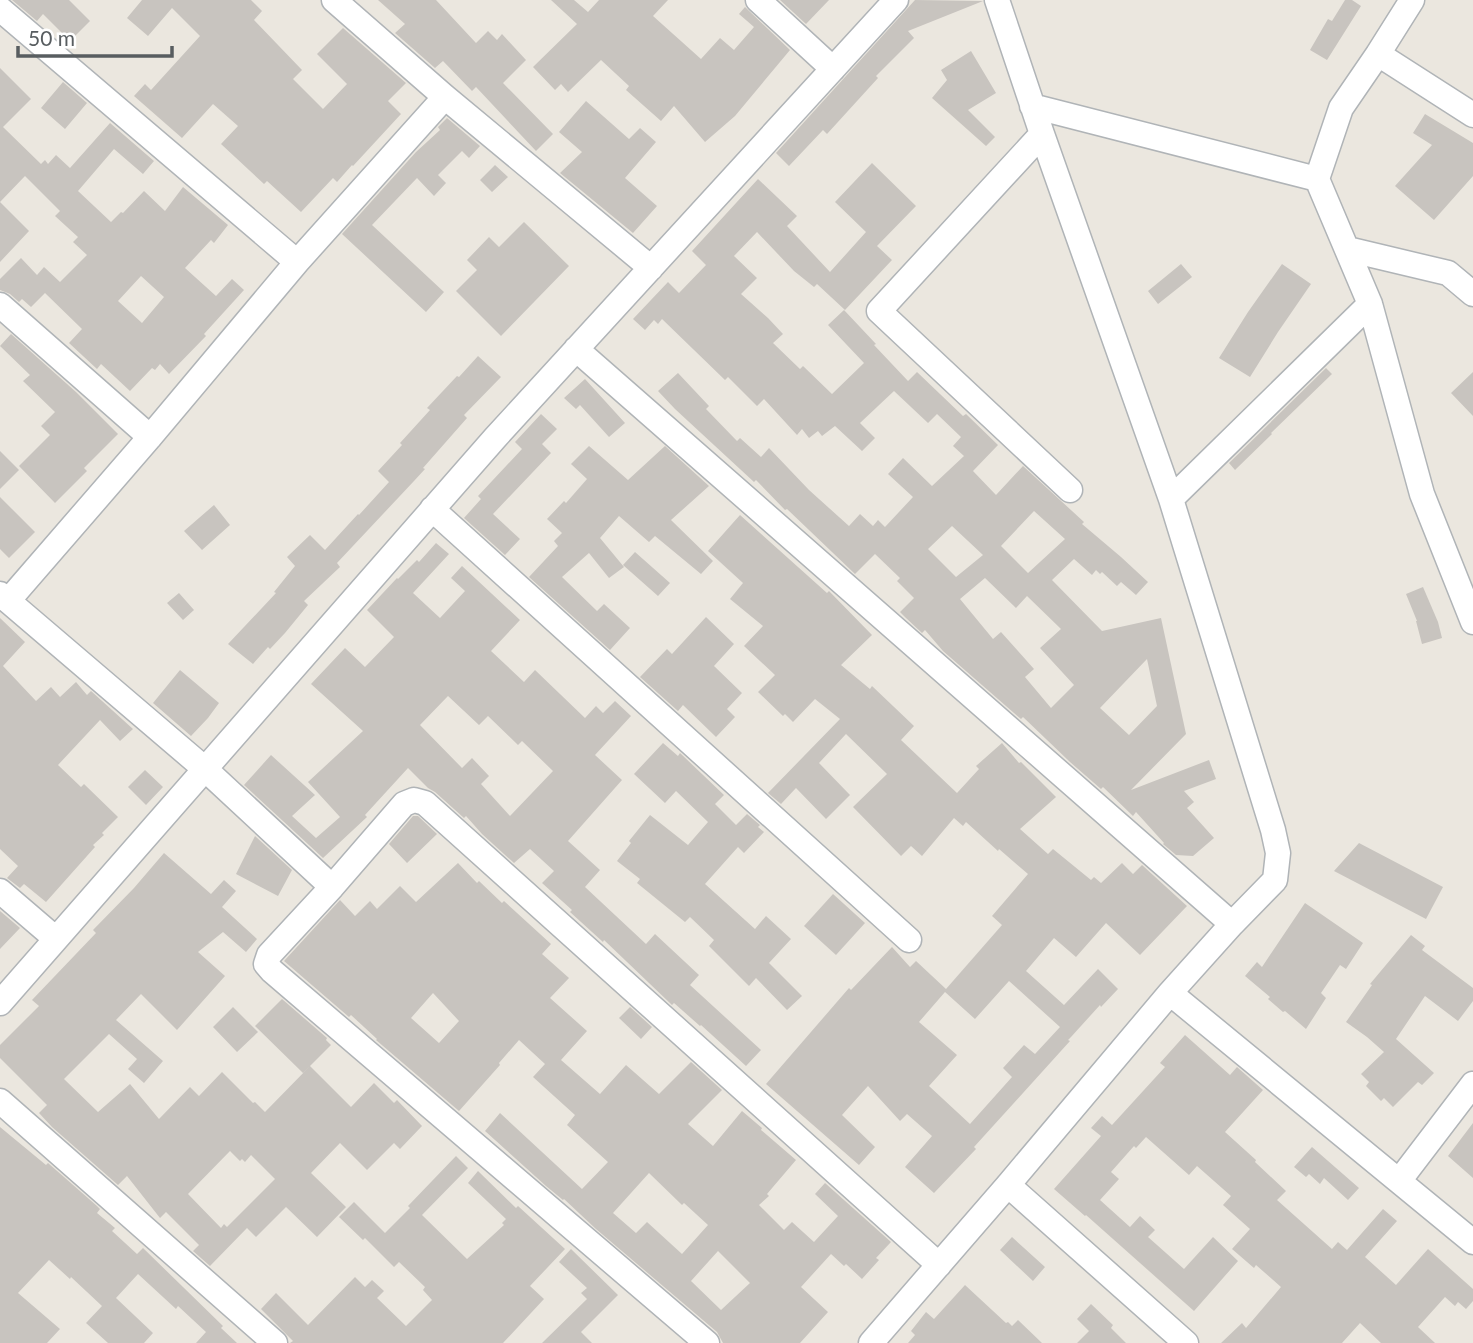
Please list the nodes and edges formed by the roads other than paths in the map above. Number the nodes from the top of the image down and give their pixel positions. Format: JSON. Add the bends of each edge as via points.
{"nodes":[{"id":1,"x":334,"y":0,"type":"edge"},
{"id":2,"x":758,"y":0,"type":"edge"},
{"id":3,"x":896,"y":0,"type":"edge"},
{"id":4,"x":997,"y":0,"type":"edge"},
{"id":5,"x":1412,"y":0,"type":"edge"},
{"id":6,"x":0,"y":9,"type":"edge"},
{"id":7,"x":1378,"y":54,"type":"junction"},
{"id":8,"x":833,"y":69,"type":"junction"},
{"id":9,"x":445,"y":96,"type":"junction"},
{"id":10,"x":1032,"y":106,"type":"junction"},
{"id":11,"x":1473,"y":115,"type":"edge"},
{"id":12,"x":1042,"y":135,"type":"junction"},
{"id":13,"x":1317,"y":179,"type":"junction"},
{"id":14,"x":1347,"y":249,"type":"junction"},
{"id":15,"x":297,"y":262,"type":"junction"},
{"id":16,"x":651,"y":268,"type":"junction"},
{"id":17,"x":1473,"y":294,"type":"edge"},
{"id":18,"x":1370,"y":304,"type":"junction"},
{"id":19,"x":0,"y":305,"type":"edge"},
{"id":20,"x":576,"y":349,"type":"junction"},
{"id":21,"x":150,"y":437,"type":"junction"},
{"id":22,"x":1070,"y":490,"type":"dead end"},
{"id":23,"x":1171,"y":499,"type":"junction"},
{"id":24,"x":432,"y":509,"type":"junction"},
{"id":25,"x":4,"y":598,"type":"edge"},
{"id":26,"x":1473,"y":622,"type":"edge"},
{"id":27,"x":205,"y":769,"type":"junction"},
{"id":28,"x":332,"y":887,"type":"junction"},
{"id":29,"x":0,"y":891,"type":"edge"},
{"id":30,"x":1232,"y":924,"type":"junction"},
{"id":31,"x":56,"y":939,"type":"junction"},
{"id":32,"x":909,"y":940,"type":"dead end"},
{"id":33,"x":1170,"y":993,"type":"junction"},
{"id":34,"x":0,"y":1003,"type":"edge"},
{"id":35,"x":1473,"y":1084,"type":"edge"},
{"id":36,"x":0,"y":1101,"type":"edge"},
{"id":37,"x":1399,"y":1181,"type":"junction"},
{"id":38,"x":1008,"y":1185,"type":"junction"},
{"id":39,"x":1473,"y":1242,"type":"edge"},
{"id":40,"x":939,"y":1265,"type":"junction"},
{"id":41,"x":275,"y":1343,"type":"edge"},
{"id":42,"x":706,"y":1343,"type":"edge"},
{"id":43,"x":872,"y":1343,"type":"edge"},
{"id":44,"x":1186,"y":1343,"type":"edge"}],
"edges":[{"from":1,"to":9,"type":"street"},
{"from":2,"to":8,"type":"street"},
{"from":3,"to":8,"type":"street"},
{"from":4,"to":10,"type":"street"},
{"from":5,"to":7,"type":"street"},
{"from":6,"to":15,"type":"street"},
{"from":7,"to":11,"type":"street"},
{"from":7,"to":13,"type":"street","via":[[1341,108]]},
{"from":8,"to":16,"type":"street"},
{"from":9,"to":15,"type":"street"},
{"from":9,"to":16,"type":"street"},
{"from":10,"to":12,"type":"street"},
{"from":10,"to":13,"type":"street"},
{"from":12,"to":22,"type":"street","via":[[878,311]]},
{"from":12,"to":23,"type":"street"},
{"from":13,"to":14,"type":"street"},
{"from":14,"to":17,"type":"street","via":[[1448,272]]},
{"from":14,"to":18,"type":"street"},
{"from":15,"to":21,"type":"street"},
{"from":16,"to":20,"type":"street"},
{"from":18,"to":23,"type":"street"},
{"from":18,"to":26,"type":"street","via":[[1422,494]]},
{"from":19,"to":21,"type":"street"},
{"from":20,"to":24,"type":"street"},
{"from":20,"to":30,"type":"street"},
{"from":21,"to":25,"type":"street"},
{"from":23,"to":30,"type":"street","via":[[1278,853],[1275,880]]},
{"from":24,"to":27,"type":"street"},
{"from":24,"to":32,"type":"street"},
{"from":25,"to":27,"type":"street"},
{"from":27,"to":28,"type":"street"},
{"from":27,"to":31,"type":"street"},
{"from":28,"to":40,"type":"street","via":[[404,804],[414,800],[425,803]]},
{"from":28,"to":42,"type":"street","via":[[269,955],[266,964]]},
{"from":29,"to":31,"type":"street"},
{"from":30,"to":33,"type":"street"},
{"from":31,"to":34,"type":"street"},
{"from":33,"to":37,"type":"street"},
{"from":33,"to":38,"type":"street"},
{"from":35,"to":37,"type":"street"},
{"from":36,"to":41,"type":"street"},
{"from":37,"to":39,"type":"street"},
{"from":38,"to":40,"type":"street"},
{"from":38,"to":44,"type":"street"},
{"from":40,"to":43,"type":"street"}]}
